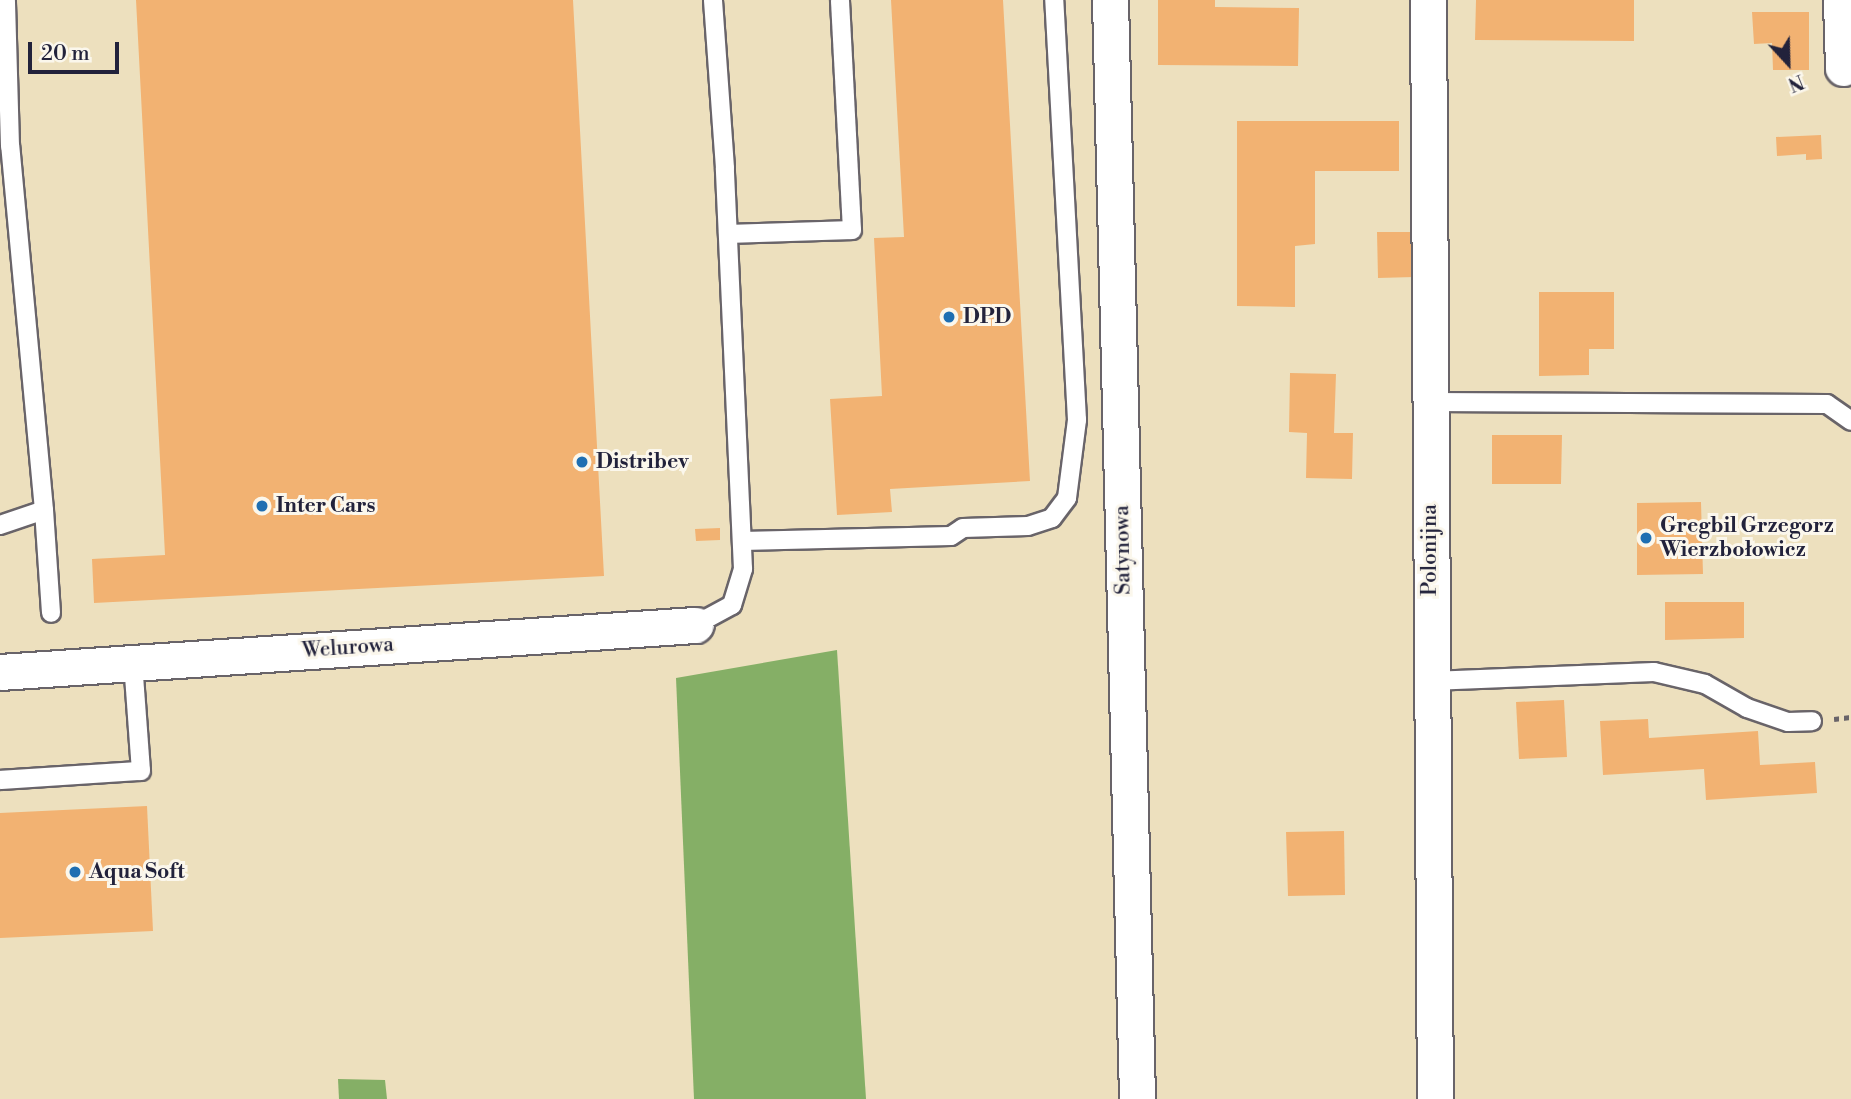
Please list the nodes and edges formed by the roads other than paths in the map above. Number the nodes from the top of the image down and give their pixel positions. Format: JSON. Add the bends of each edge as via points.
{"nodes":[{"id":1,"x":6,"y":0,"type":"edge"},
{"id":2,"x":713,"y":0,"type":"edge"},
{"id":3,"x":840,"y":0,"type":"edge"},
{"id":4,"x":1055,"y":0,"type":"edge"},
{"id":5,"x":1110,"y":0,"type":"edge"},
{"id":6,"x":1428,"y":0,"type":"edge"},
{"id":7,"x":1841,"y":0,"type":"edge"},
{"id":8,"x":1843,"y":68,"type":"dead end"},
{"id":9,"x":728,"y":234,"type":"junction"},
{"id":10,"x":1429,"y":402,"type":"junction"},
{"id":11,"x":1851,"y":421,"type":"edge"},
{"id":12,"x":44,"y":510,"type":"junction"},
{"id":13,"x":0,"y":525,"type":"edge"},
{"id":14,"x":743,"y":541,"type":"junction"},
{"id":15,"x":51,"y":613,"type":"dead end"},
{"id":16,"x":695,"y":625,"type":"joint"},
{"id":17,"x":133,"y":663,"type":"junction"},
{"id":18,"x":0,"y":672,"type":"edge"},
{"id":19,"x":1431,"y":681,"type":"junction"},
{"id":20,"x":1812,"y":721,"type":"dead end"},
{"id":21,"x":0,"y":780,"type":"edge"},
{"id":22,"x":1137,"y":1099,"type":"edge"},
{"id":23,"x":1435,"y":1099,"type":"edge"}],
"edges":[{"from":1,"to":12,"type":"lane","via":[[10,146]]},
{"from":2,"to":9,"type":"lane"},
{"from":3,"to":9,"type":"lane","via":[[852,230]]},
{"from":4,"to":14,"type":"lane","via":[[1077,420],[1067,498],[1052,518],[1028,526],[963,528],[951,536]]},
{"from":5,"to":22,"type":"street","name":"Satynowa"},
{"from":6,"to":10,"type":"street","name":"Polonijna"},
{"from":7,"to":8,"type":"street"},
{"from":9,"to":14,"type":"lane"},
{"from":10,"to":11,"type":"lane","via":[[1827,404]]},
{"from":10,"to":19,"type":"street","name":"Polonijna"},
{"from":12,"to":13,"type":"lane"},
{"from":12,"to":15,"type":"lane"},
{"from":14,"to":16,"type":"lane","via":[[741,588],[732,605]]},
{"from":16,"to":17,"type":"street","name":"Welurowa"},
{"from":17,"to":18,"type":"street","name":"Welurowa"},
{"from":17,"to":21,"type":"lane","via":[[141,771]]},
{"from":19,"to":20,"type":"lane","via":[[1654,672],[1704,684],[1747,708],[1788,722]]},
{"from":19,"to":23,"type":"street","name":"Polonijna"}]}
